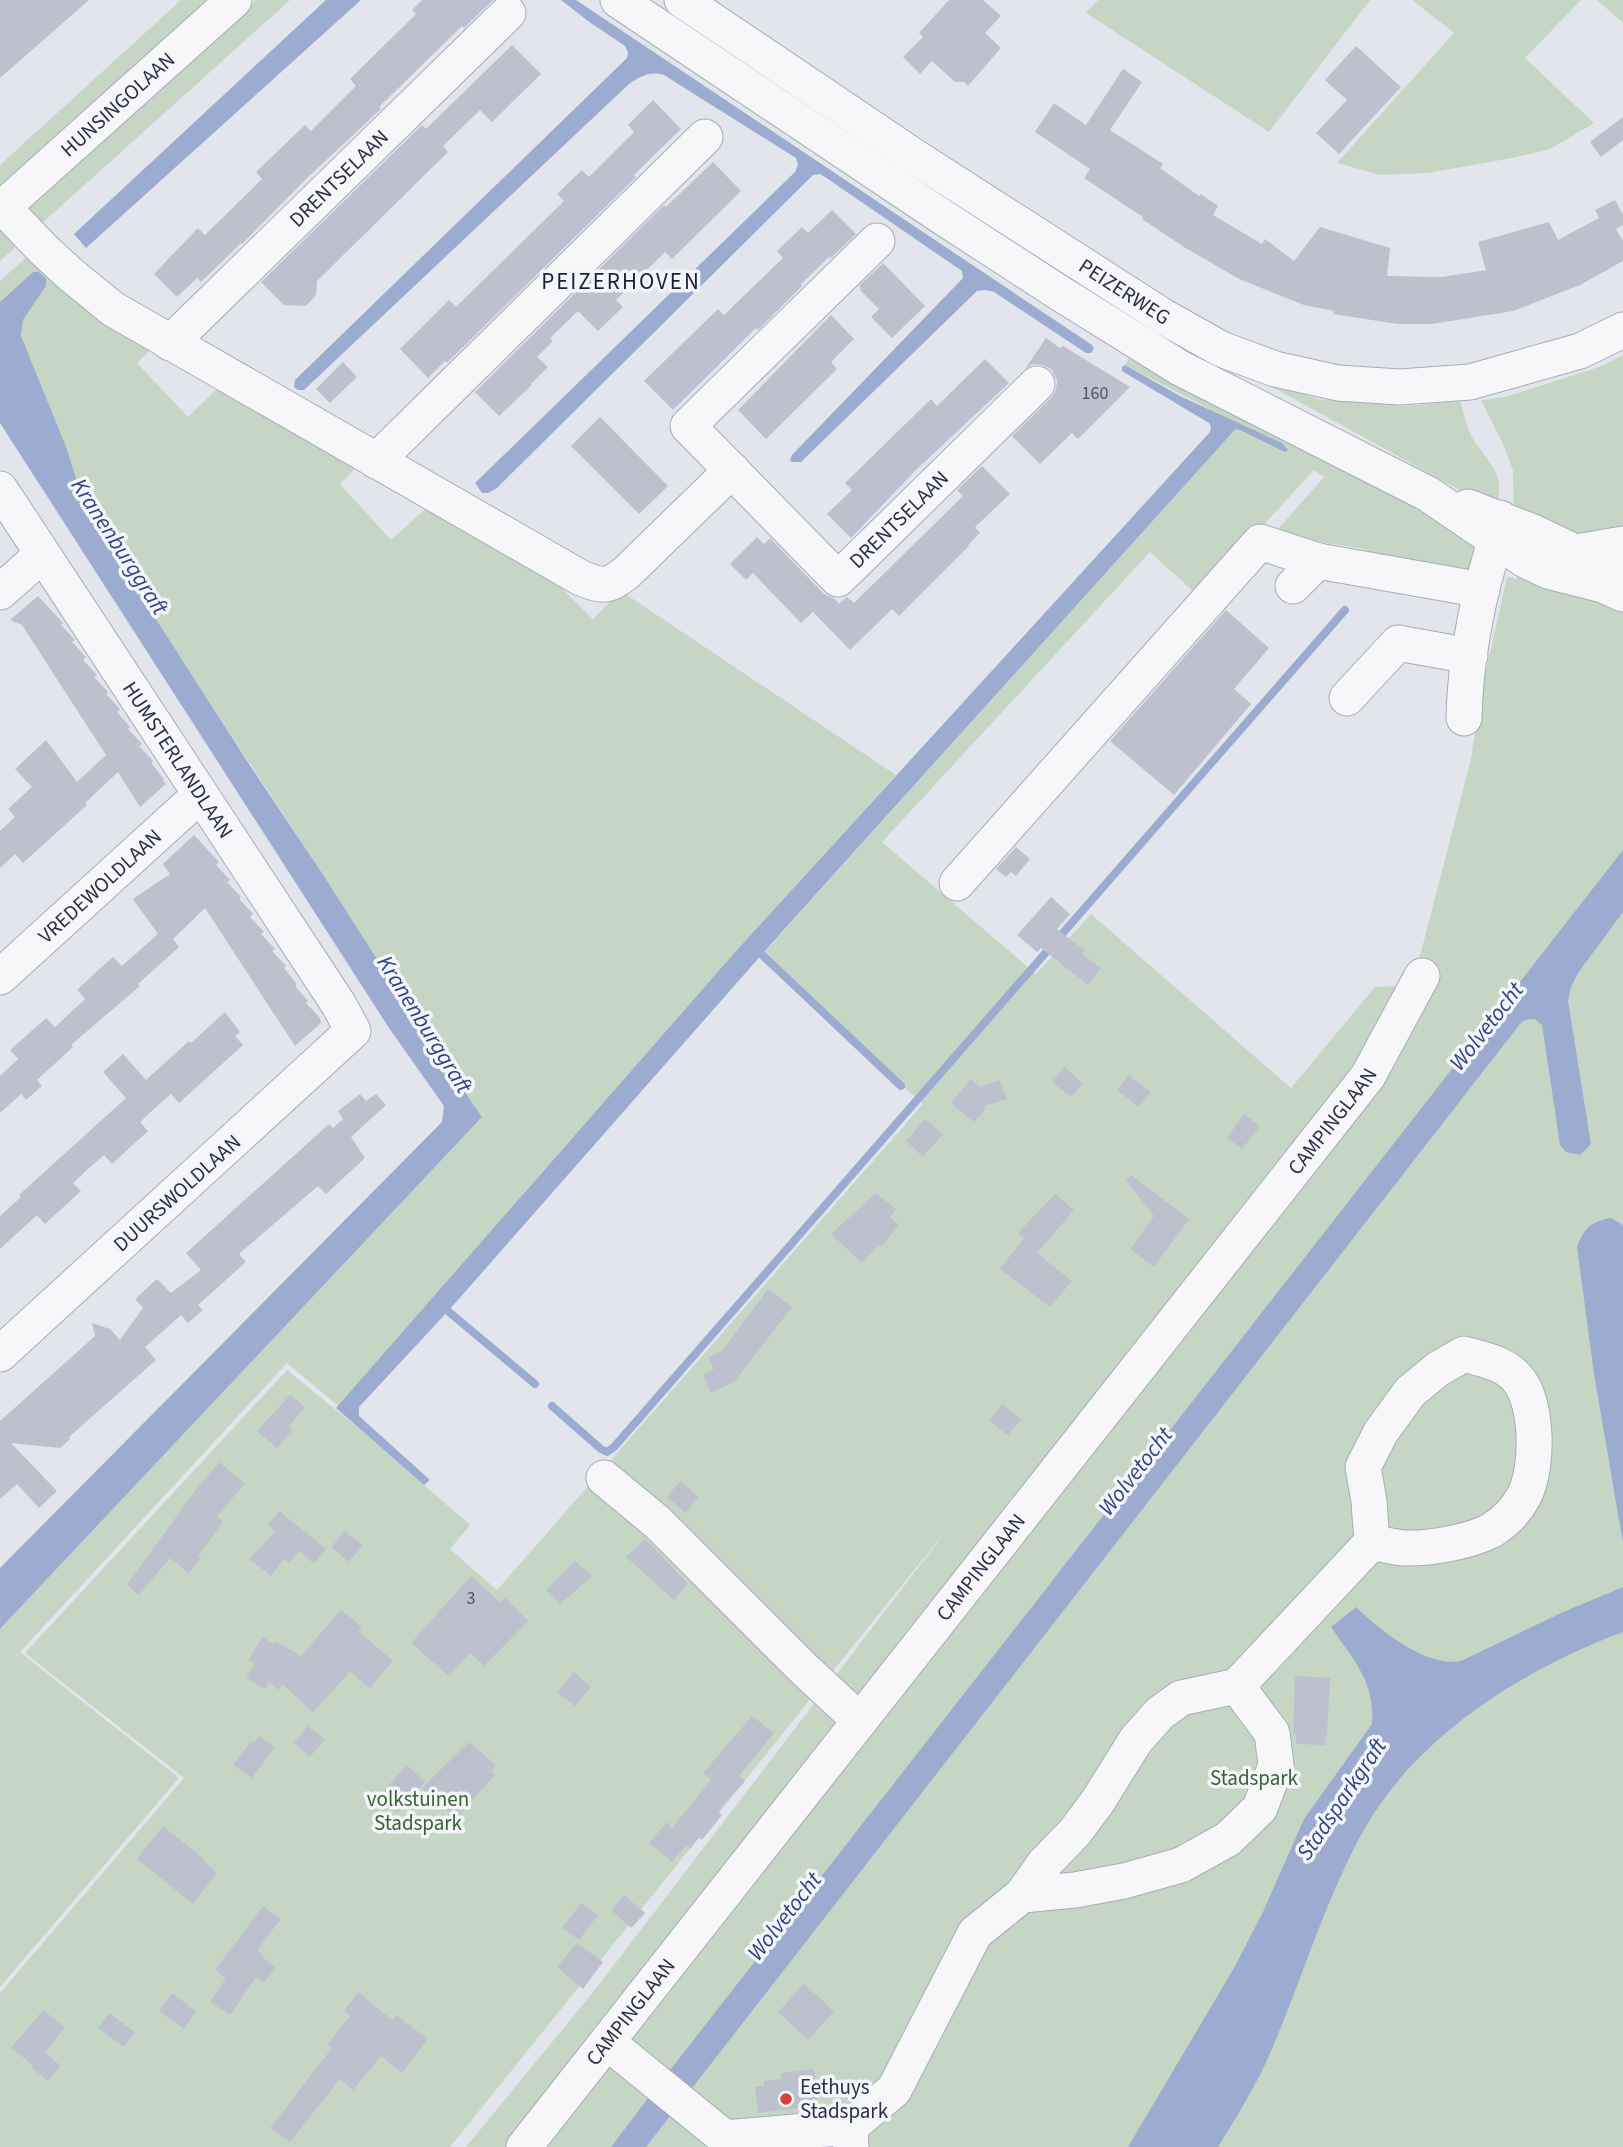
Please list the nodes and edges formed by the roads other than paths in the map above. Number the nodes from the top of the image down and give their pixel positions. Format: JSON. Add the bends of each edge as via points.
{"nodes":[{"id":1,"x":234,"y":0,"type":"edge"},
{"id":2,"x":618,"y":0,"type":"edge"},
{"id":3,"x":682,"y":0,"type":"edge"},
{"id":4,"x":662,"y":12,"type":"edge"},
{"id":5,"x":508,"y":13,"type":"dead end"},
{"id":6,"x":705,"y":137,"type":"dead end"},
{"id":7,"x":1,"y":207,"type":"edge"},
{"id":8,"x":877,"y":241,"type":"dead end"},
{"id":9,"x":1623,"y":330,"type":"edge"},
{"id":10,"x":170,"y":343,"type":"junction"},
{"id":11,"x":1037,"y":384,"type":"dead end"},
{"id":12,"x":376,"y":461,"type":"junction"},
{"id":13,"x":732,"y":470,"type":"junction"},
{"id":14,"x":0,"y":489,"type":"edge"},
{"id":15,"x":1498,"y":530,"type":"junction"},
{"id":16,"x":42,"y":555,"type":"junction"},
{"id":17,"x":1318,"y":561,"type":"junction"},
{"id":18,"x":1619,"y":574,"type":"edge"},
{"id":19,"x":1293,"y":586,"type":"dead end"},
{"id":20,"x":1482,"y":590,"type":"junction"},
{"id":21,"x":0,"y":592,"type":"edge"},
{"id":22,"x":1469,"y":656,"type":"junction"},
{"id":23,"x":1347,"y":698,"type":"dead end"},
{"id":24,"x":1464,"y":718,"type":"dead end"},
{"id":25,"x":200,"y":795,"type":"junction"},
{"id":26,"x":957,"y":883,"type":"dead end"},
{"id":27,"x":1422,"y":976,"type":"dead end"},
{"id":28,"x":0,"y":977,"type":"edge"},
{"id":29,"x":353,"y":1031,"type":"joint"},
{"id":30,"x":0,"y":1354,"type":"edge"},
{"id":31,"x":604,"y":1478,"type":"dead end"},
{"id":32,"x":1372,"y":1542,"type":"junction"},
{"id":33,"x":1237,"y":1686,"type":"junction"},
{"id":34,"x":860,"y":1721,"type":"junction"},
{"id":35,"x":1022,"y":1895,"type":"junction"},
{"id":36,"x":607,"y":2042,"type":"junction"},
{"id":37,"x":851,"y":2137,"type":"edge"},
{"id":38,"x":726,"y":2142,"type":"edge"},
{"id":39,"x":524,"y":2147,"type":"edge"}],
"edges":[{"from":1,"to":7,"type":"street","name":"HUNSINGOLAAN"},
{"from":2,"to":4,"type":"street","name":"PEIZERWEG"},
{"from":3,"to":9,"type":"street","name":"PEIZERWEG","via":[[1164,317],[1221,349],[1275,369],[1363,385],[1470,382],[1580,351]]},
{"from":4,"to":15,"type":"street","name":"PEIZERWEG","via":[[941,216],[1142,346]]},
{"from":5,"to":10,"type":"street","name":"DRENTSELAAN"},
{"from":6,"to":12,"type":"street"},
{"from":7,"to":10,"type":"street","via":[[113,309]]},
{"from":8,"to":13,"type":"street","name":"DRENTSELAAN","via":[[688,426]]},
{"from":10,"to":12,"type":"street"},
{"from":11,"to":13,"type":"street","name":"DRENTSELAAN","via":[[838,579]]},
{"from":12,"to":13,"type":"street","via":[[581,578],[608,585]]},
{"from":14,"to":16,"type":"street","name":"HUMSTERLANDLAAN"},
{"from":15,"to":18,"type":"street","name":"PEIZERWEG","via":[[1577,552]]},
{"from":15,"to":18,"type":"street","name":"PEIZERWEG","via":[[1525,560],[1548,571]]},
{"from":15,"to":20,"type":"street"},
{"from":16,"to":21,"type":"street"},
{"from":16,"to":25,"type":"street","name":"HUMSTERLANDLAAN"},
{"from":17,"to":19,"type":"street"},
{"from":17,"to":20,"type":"street"},
{"from":17,"to":26,"type":"street","via":[[1260,542]]},
{"from":20,"to":22,"type":"street"},
{"from":22,"to":23,"type":"street","via":[[1398,643]]},
{"from":22,"to":24,"type":"street"},
{"from":25,"to":28,"type":"street","name":"VREDEWOLDLAAN"},
{"from":25,"to":29,"type":"street","name":"HUMSTERLANDLAAN"},
{"from":27,"to":34,"type":"street","name":"CAMPINGLAAN","via":[[1368,1076]]},
{"from":29,"to":30,"type":"street","name":"DUURSWOLDLAAN"},
{"from":31,"to":34,"type":"street","via":[[657,1522]]},
{"from":32,"to":32,"type":"street","via":[[1403,1548],[1474,1538],[1512,1514],[1525,1495],[1533,1446],[1532,1411],[1515,1375],[1493,1362],[1464,1354],[1438,1368],[1410,1392],[1363,1467]]},
{"from":32,"to":33,"type":"street"},
{"from":33,"to":35,"type":"street","via":[[1181,1698],[1160,1713],[1136,1740],[1075,1832]]},
{"from":33,"to":35,"type":"street","via":[[1272,1733],[1276,1765],[1260,1808],[1228,1839],[1181,1864],[1124,1881]]},
{"from":34,"to":36,"type":"street","name":"CAMPINGLAAN"},
{"from":35,"to":37,"type":"street","via":[[975,1933],[894,2090]]},
{"from":36,"to":38,"type":"street"},
{"from":36,"to":39,"type":"street","name":"CAMPINGLAAN"},
{"from":37,"to":38,"type":"street"}]}
